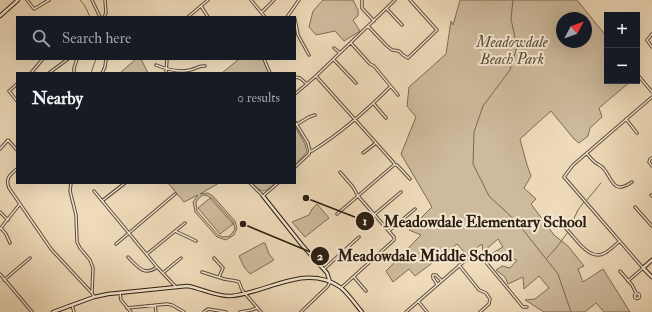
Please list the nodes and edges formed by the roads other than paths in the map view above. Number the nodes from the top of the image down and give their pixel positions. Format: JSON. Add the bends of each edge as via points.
{"nodes":[{"id":1,"x":12,"y":0,"type":"edge"},
{"id":2,"x":18,"y":0,"type":"edge"},
{"id":3,"x":27,"y":0,"type":"edge"},
{"id":4,"x":49,"y":0,"type":"edge"},
{"id":5,"x":92,"y":0,"type":"edge"},
{"id":6,"x":105,"y":0,"type":"edge"},
{"id":7,"x":208,"y":0,"type":"edge"},
{"id":8,"x":251,"y":0,"type":"edge"},
{"id":9,"x":274,"y":0,"type":"edge"},
{"id":10,"x":299,"y":0,"type":"edge"},
{"id":11,"x":362,"y":0,"type":"edge"},
{"id":12,"x":395,"y":0,"type":"edge"},
{"id":13,"x":410,"y":0,"type":"edge"},
{"id":14,"x":15,"y":3,"type":"junction"},
{"id":15,"x":201,"y":6,"type":"junction"},
{"id":16,"x":386,"y":8,"type":"junction"},
{"id":17,"x":262,"y":12,"type":"junction"},
{"id":18,"x":290,"y":15,"type":"edge"},
{"id":19,"x":0,"y":16,"type":"edge"},
{"id":20,"x":100,"y":16,"type":"edge"},
{"id":21,"x":104,"y":16,"type":"edge"},
{"id":22,"x":189,"y":16,"type":"edge"},
{"id":23,"x":207,"y":16,"type":"edge"},
{"id":24,"x":264,"y":16,"type":"edge"},
{"id":25,"x":374,"y":21,"type":"junction"},
{"id":26,"x":296,"y":24,"type":"edge"},
{"id":27,"x":368,"y":26,"type":"junction"},
{"id":28,"x":402,"y":26,"type":"dead end"},
{"id":29,"x":652,"y":34,"type":"edge"},
{"id":30,"x":351,"y":43,"type":"junction"},
{"id":31,"x":652,"y":47,"type":"edge"},
{"id":32,"x":334,"y":48,"type":"dead end"},
{"id":33,"x":340,"y":53,"type":"junction"},
{"id":34,"x":310,"y":55,"type":"dead end"},
{"id":35,"x":42,"y":60,"type":"edge"},
{"id":36,"x":67,"y":60,"type":"edge"},
{"id":37,"x":77,"y":60,"type":"edge"},
{"id":38,"x":106,"y":60,"type":"edge"},
{"id":39,"x":167,"y":60,"type":"edge"},
{"id":40,"x":264,"y":60,"type":"edge"},
{"id":41,"x":334,"y":60,"type":"junction"},
{"id":42,"x":156,"y":65,"type":"dead end"},
{"id":43,"x":205,"y":66,"type":"dead end"},
{"id":44,"x":166,"y":69,"type":"junction"},
{"id":45,"x":32,"y":72,"type":"edge"},
{"id":46,"x":50,"y":72,"type":"edge"},
{"id":47,"x":74,"y":72,"type":"edge"},
{"id":48,"x":102,"y":72,"type":"edge"},
{"id":49,"x":190,"y":72,"type":"edge"},
{"id":50,"x":270,"y":72,"type":"edge"},
{"id":51,"x":316,"y":76,"type":"junction"},
{"id":52,"x":296,"y":77,"type":"edge"},
{"id":53,"x":640,"y":78,"type":"edge"},
{"id":54,"x":356,"y":83,"type":"dead end"},
{"id":55,"x":307,"y":84,"type":"junction"},
{"id":56,"x":16,"y":85,"type":"edge"},
{"id":57,"x":390,"y":87,"type":"junction"},
{"id":58,"x":652,"y":92,"type":"edge"},
{"id":59,"x":296,"y":93,"type":"edge"},
{"id":60,"x":398,"y":94,"type":"dead end"},
{"id":61,"x":652,"y":96,"type":"edge"},
{"id":62,"x":16,"y":100,"type":"edge"},
{"id":63,"x":374,"y":104,"type":"junction"},
{"id":64,"x":315,"y":115,"type":"dead end"},
{"id":65,"x":386,"y":118,"type":"dead end"},
{"id":66,"x":626,"y":119,"type":"junction"},
{"id":67,"x":355,"y":120,"type":"junction"},
{"id":68,"x":296,"y":123,"type":"edge"},
{"id":69,"x":637,"y":133,"type":"dead end"},
{"id":70,"x":376,"y":143,"type":"junction"},
{"id":71,"x":0,"y":149,"type":"edge"},
{"id":72,"x":16,"y":149,"type":"edge"},
{"id":73,"x":310,"y":151,"type":"junction"},
{"id":74,"x":363,"y":153,"type":"dead end"},
{"id":75,"x":587,"y":154,"type":"junction"},
{"id":76,"x":652,"y":158,"type":"edge"},
{"id":77,"x":394,"y":165,"type":"junction"},
{"id":78,"x":296,"y":166,"type":"edge"},
{"id":79,"x":652,"y":166,"type":"edge"},
{"id":80,"x":16,"y":170,"type":"edge"},
{"id":81,"x":340,"y":172,"type":"dead end"},
{"id":82,"x":410,"y":179,"type":"dead end"},
{"id":83,"x":632,"y":182,"type":"dead end"},
{"id":84,"x":71,"y":184,"type":"edge"},
{"id":85,"x":124,"y":184,"type":"edge"},
{"id":86,"x":251,"y":184,"type":"edge"},
{"id":87,"x":277,"y":184,"type":"edge"},
{"id":88,"x":94,"y":191,"type":"dead end"},
{"id":89,"x":401,"y":192,"type":"dead end"},
{"id":90,"x":175,"y":194,"type":"dead end"},
{"id":91,"x":263,"y":196,"type":"junction"},
{"id":92,"x":358,"y":196,"type":"junction"},
{"id":93,"x":102,"y":201,"type":"junction"},
{"id":94,"x":20,"y":205,"type":"junction"},
{"id":95,"x":635,"y":207,"type":"dead end"},
{"id":96,"x":415,"y":209,"type":"dead end"},
{"id":97,"x":0,"y":212,"type":"edge"},
{"id":98,"x":337,"y":214,"type":"dead end"},
{"id":99,"x":374,"y":214,"type":"junction"},
{"id":100,"x":8,"y":220,"type":"junction"},
{"id":101,"x":185,"y":223,"type":"dead end"},
{"id":102,"x":562,"y":225,"type":"dead end"},
{"id":103,"x":652,"y":226,"type":"edge"},
{"id":104,"x":0,"y":229,"type":"edge"},
{"id":105,"x":175,"y":231,"type":"junction"},
{"id":106,"x":389,"y":231,"type":"junction"},
{"id":107,"x":129,"y":233,"type":"junction"},
{"id":108,"x":359,"y":238,"type":"dead end"},
{"id":109,"x":196,"y":241,"type":"dead end"},
{"id":110,"x":620,"y":241,"type":"junction"},
{"id":111,"x":10,"y":243,"type":"dead end"},
{"id":112,"x":116,"y":244,"type":"dead end"},
{"id":113,"x":147,"y":254,"type":"junction"},
{"id":114,"x":128,"y":257,"type":"dead end"},
{"id":115,"x":30,"y":258,"type":"dead end"},
{"id":116,"x":181,"y":258,"type":"dead end"},
{"id":117,"x":214,"y":258,"type":"dead end"},
{"id":118,"x":652,"y":260,"type":"edge"},
{"id":119,"x":459,"y":265,"type":"junction"},
{"id":120,"x":157,"y":267,"type":"junction"},
{"id":121,"x":643,"y":268,"type":"junction"},
{"id":122,"x":324,"y":269,"type":"junction"},
{"id":123,"x":202,"y":272,"type":"dead end"},
{"id":124,"x":620,"y":272,"type":"dead end"},
{"id":125,"x":163,"y":273,"type":"junction"},
{"id":126,"x":0,"y":274,"type":"edge"},
{"id":127,"x":2,"y":277,"type":"junction"},
{"id":128,"x":219,"y":277,"type":"junction"},
{"id":129,"x":354,"y":277,"type":"junction"},
{"id":130,"x":652,"y":277,"type":"edge"},
{"id":131,"x":0,"y":279,"type":"edge"},
{"id":132,"x":4,"y":280,"type":"junction"},
{"id":133,"x":441,"y":280,"type":"junction"},
{"id":134,"x":628,"y":281,"type":"junction"},
{"id":135,"x":330,"y":282,"type":"junction"},
{"id":136,"x":437,"y":284,"type":"junction"},
{"id":137,"x":176,"y":287,"type":"junction"},
{"id":138,"x":341,"y":288,"type":"junction"},
{"id":139,"x":366,"y":291,"type":"dead end"},
{"id":140,"x":92,"y":293,"type":"junction"},
{"id":141,"x":120,"y":293,"type":"junction"},
{"id":142,"x":636,"y":293,"type":"dead end"},
{"id":143,"x":246,"y":294,"type":"junction"},
{"id":144,"x":94,"y":297,"type":"junction"},
{"id":145,"x":418,"y":301,"type":"junction"},
{"id":146,"x":155,"y":305,"type":"junction"},
{"id":147,"x":72,"y":306,"type":"junction"},
{"id":148,"x":527,"y":307,"type":"dead end"},
{"id":149,"x":128,"y":308,"type":"junction"},
{"id":150,"x":257,"y":308,"type":"junction"},
{"id":151,"x":32,"y":312,"type":"edge"},
{"id":152,"x":53,"y":312,"type":"edge"},
{"id":153,"x":74,"y":312,"type":"edge"},
{"id":154,"x":130,"y":312,"type":"edge"},
{"id":155,"x":156,"y":312,"type":"edge"},
{"id":156,"x":184,"y":312,"type":"edge"},
{"id":157,"x":204,"y":312,"type":"edge"},
{"id":158,"x":226,"y":312,"type":"edge"},
{"id":159,"x":240,"y":312,"type":"edge"},
{"id":160,"x":261,"y":312,"type":"edge"},
{"id":161,"x":301,"y":312,"type":"edge"},
{"id":162,"x":362,"y":312,"type":"edge"},
{"id":163,"x":406,"y":312,"type":"edge"},
{"id":164,"x":427,"y":312,"type":"edge"},
{"id":165,"x":480,"y":312,"type":"edge"}],
"edges":[{"from":1,"to":14,"type":"street"},
{"from":2,"to":14,"type":"main road"},
{"from":3,"to":4,"type":"street","via":[[34,9]]},
{"from":5,"to":20,"type":"street"},
{"from":6,"to":21,"type":"street"},
{"from":7,"to":15,"type":"street"},
{"from":8,"to":17,"type":"street"},
{"from":9,"to":17,"type":"street"},
{"from":10,"to":18,"type":"street"},
{"from":11,"to":25,"type":"street","via":[[362,8]]},
{"from":12,"to":16,"type":"street"},
{"from":13,"to":27,"type":"street","via":[[437,30],[408,58],[399,51],[392,50]]},
{"from":14,"to":19,"type":"main road"},
{"from":15,"to":22,"type":"street"},
{"from":15,"to":23,"type":"street"},
{"from":16,"to":25,"type":"street"},
{"from":16,"to":28,"type":"street"},
{"from":17,"to":24,"type":"street"},
{"from":25,"to":27,"type":"street"},
{"from":26,"to":34,"type":"street","via":[[298,35]]},
{"from":27,"to":30,"type":"street"},
{"from":29,"to":31,"type":"street","via":[[647,40]]},
{"from":30,"to":33,"type":"street"},
{"from":30,"to":57,"type":"street","via":[[382,74]]},
{"from":32,"to":33,"type":"street"},
{"from":33,"to":41,"type":"street"},
{"from":35,"to":45,"type":"street"},
{"from":36,"to":46,"type":"street"},
{"from":37,"to":47,"type":"street"},
{"from":38,"to":48,"type":"street"},
{"from":39,"to":44,"type":"street"},
{"from":40,"to":50,"type":"street"},
{"from":41,"to":51,"type":"street"},
{"from":41,"to":54,"type":"street"},
{"from":42,"to":44,"type":"street"},
{"from":43,"to":49,"type":"street"},
{"from":44,"to":49,"type":"street"},
{"from":51,"to":55,"type":"street"},
{"from":51,"to":67,"type":"street"},
{"from":52,"to":55,"type":"street"},
{"from":53,"to":58,"type":"street"},
{"from":55,"to":59,"type":"street"},
{"from":56,"to":62,"type":"street","via":[[9,91]]},
{"from":57,"to":60,"type":"street"},
{"from":57,"to":63,"type":"street"},
{"from":61,"to":66,"type":"street"},
{"from":63,"to":65,"type":"street"},
{"from":63,"to":67,"type":"street"},
{"from":64,"to":68,"type":"street"},
{"from":66,"to":69,"type":"street"},
{"from":66,"to":75,"type":"street"},
{"from":67,"to":70,"type":"street"},
{"from":67,"to":73,"type":"street","via":[[333,138]]},
{"from":68,"to":73,"type":"street"},
{"from":70,"to":74,"type":"street"},
{"from":70,"to":77,"type":"street"},
{"from":71,"to":72,"type":"street","via":[[8,140]]},
{"from":73,"to":78,"type":"street"},
{"from":75,"to":83,"type":"street","via":[[604,168],[616,187]]},
{"from":75,"to":110,"type":"street","via":[[564,176]]},
{"from":76,"to":79,"type":"street","via":[[649,162]]},
{"from":77,"to":82,"type":"street"},
{"from":77,"to":92,"type":"street"},
{"from":80,"to":94,"type":"street","via":[[7,182]]},
{"from":81,"to":92,"type":"street"},
{"from":84,"to":140,"type":"street","via":[[77,242],[93,268]]},
{"from":85,"to":93,"type":"street"},
{"from":86,"to":91,"type":"street"},
{"from":87,"to":91,"type":"street"},
{"from":88,"to":93,"type":"street"},
{"from":89,"to":99,"type":"street"},
{"from":90,"to":107,"type":"street"},
{"from":91,"to":122,"type":"main road"},
{"from":92,"to":98,"type":"street"},
{"from":92,"to":99,"type":"street"},
{"from":93,"to":107,"type":"street"},
{"from":94,"to":100,"type":"street"},
{"from":94,"to":140,"type":"street","via":[[51,249]]},
{"from":95,"to":103,"type":"street"},
{"from":96,"to":106,"type":"street"},
{"from":97,"to":100,"type":"street"},
{"from":99,"to":106,"type":"street"},
{"from":100,"to":104,"type":"street"},
{"from":101,"to":105,"type":"street"},
{"from":102,"to":110,"type":"street","via":[[591,254],[605,254]]},
{"from":104,"to":111,"type":"street"},
{"from":105,"to":109,"type":"street"},
{"from":105,"to":113,"type":"street"},
{"from":106,"to":129,"type":"street","via":[[394,240]]},
{"from":107,"to":112,"type":"street"},
{"from":107,"to":113,"type":"street"},
{"from":108,"to":122,"type":"street"},
{"from":110,"to":121,"type":"street"},
{"from":113,"to":120,"type":"street"},
{"from":114,"to":120,"type":"street","via":[[142,270]]},
{"from":115,"to":132,"type":"street"},
{"from":116,"to":125,"type":"street"},
{"from":117,"to":128,"type":"street","via":[[223,268]]},
{"from":118,"to":121,"type":"main road"},
{"from":119,"to":133,"type":"street"},
{"from":119,"to":148,"type":"street","via":[[477,252],[523,307]]},
{"from":119,"to":165,"type":"street","via":[[479,290],[486,293],[490,302]]},
{"from":120,"to":125,"type":"street"},
{"from":121,"to":130,"type":"main road"},
{"from":121,"to":134,"type":"street"},
{"from":122,"to":135,"type":"main road"},
{"from":123,"to":128,"type":"street"},
{"from":124,"to":134,"type":"street"},
{"from":125,"to":137,"type":"street"},
{"from":126,"to":127,"type":"street"},
{"from":127,"to":131,"type":"street"},
{"from":127,"to":132,"type":"street"},
{"from":128,"to":143,"type":"street","via":[[239,282]]},
{"from":129,"to":138,"type":"street"},
{"from":129,"to":139,"type":"street"},
{"from":132,"to":151,"type":"street"},
{"from":133,"to":136,"type":"street"},
{"from":133,"to":136,"type":"street","via":[[433,275]]},
{"from":134,"to":142,"type":"street"},
{"from":135,"to":138,"type":"main road"},
{"from":135,"to":143,"type":"main road","via":[[302,278]]},
{"from":135,"to":161,"type":"street"},
{"from":136,"to":145,"type":"street"},
{"from":137,"to":141,"type":"main road"},
{"from":137,"to":143,"type":"main road","via":[[196,288],[222,296]]},
{"from":138,"to":162,"type":"main road"},
{"from":140,"to":144,"type":"street"},
{"from":141,"to":144,"type":"main road"},
{"from":141,"to":149,"type":"street","via":[[121,300]]},
{"from":143,"to":150,"type":"street"},
{"from":144,"to":147,"type":"main road"},
{"from":145,"to":163,"type":"street"},
{"from":145,"to":164,"type":"street"},
{"from":146,"to":149,"type":"street"},
{"from":146,"to":155,"type":"street"},
{"from":146,"to":156,"type":"street","via":[[172,305]]},
{"from":147,"to":152,"type":"main road"},
{"from":147,"to":153,"type":"street"},
{"from":149,"to":154,"type":"street"},
{"from":150,"to":159,"type":"street"},
{"from":150,"to":160,"type":"street"},
{"from":157,"to":158,"type":"street","via":[[208,309]]}]}
